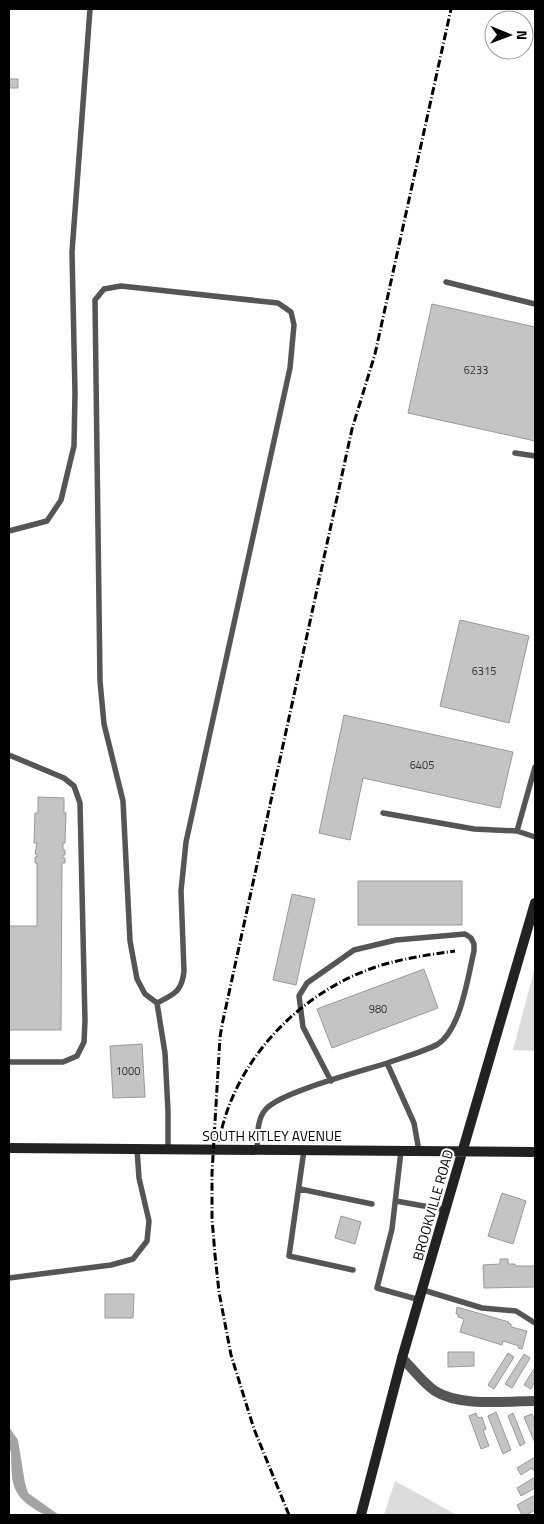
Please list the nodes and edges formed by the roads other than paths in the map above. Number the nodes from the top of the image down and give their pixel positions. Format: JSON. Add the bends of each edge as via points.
{"nodes":[{"id":1,"x":90,"y":9,"type":"edge"},
{"id":2,"x":446,"y":282,"type":"dead end"},
{"id":3,"x":535,"y":304,"type":"edge"},
{"id":4,"x":515,"y":453,"type":"dead end"},
{"id":5,"x":535,"y":456,"type":"edge"},
{"id":6,"x":9,"y":531,"type":"edge"},
{"id":7,"x":9,"y":755,"type":"edge"},
{"id":8,"x":535,"y":767,"type":"edge"},
{"id":9,"x":383,"y":813,"type":"dead end"},
{"id":10,"x":517,"y":831,"type":"junction"},
{"id":11,"x":535,"y":837,"type":"edge"},
{"id":12,"x":535,"y":903,"type":"edge"},
{"id":13,"x":157,"y":1003,"type":"junction"},
{"id":14,"x":9,"y":1062,"type":"edge"},
{"id":15,"x":387,"y":1063,"type":"junction"},
{"id":16,"x":331,"y":1081,"type":"junction"},
{"id":17,"x":9,"y":1148,"type":"edge"},
{"id":18,"x":137,"y":1149,"type":"junction"},
{"id":19,"x":168,"y":1149,"type":"junction"},
{"id":20,"x":257,"y":1150,"type":"junction"},
{"id":21,"x":304,"y":1150,"type":"junction"},
{"id":22,"x":401,"y":1151,"type":"junction"},
{"id":23,"x":419,"y":1151,"type":"junction"},
{"id":24,"x":463,"y":1152,"type":"junction"},
{"id":25,"x":535,"y":1152,"type":"edge"},
{"id":26,"x":300,"y":1189,"type":"junction"},
{"id":27,"x":396,"y":1201,"type":"junction"},
{"id":28,"x":372,"y":1204,"type":"dead end"},
{"id":29,"x":446,"y":1210,"type":"junction"},
{"id":30,"x":353,"y":1270,"type":"dead end"},
{"id":31,"x":9,"y":1278,"type":"edge"},
{"id":32,"x":422,"y":1295,"type":"junction"},
{"id":33,"x":535,"y":1323,"type":"edge"},
{"id":34,"x":402,"y":1358,"type":"junction"},
{"id":35,"x":535,"y":1402,"type":"edge"},
{"id":36,"x":361,"y":1515,"type":"edge"}],
"edges":[{"from":1,"to":6,"type":"lane","via":[[72,252],[74,446],[60,500],[47,521]]},
{"from":2,"to":3,"type":"lane"},
{"from":4,"to":5,"type":"lane"},
{"from":7,"to":14,"type":"lane","via":[[64,778],[74,786],[80,802],[85,1021],[84,1042],[77,1056],[63,1062]]},
{"from":8,"to":10,"type":"lane"},
{"from":9,"to":10,"type":"lane","via":[[474,829]]},
{"from":10,"to":11,"type":"lane"},
{"from":12,"to":24,"type":"main road","name":"BROOKVILLE ROAD"},
{"from":13,"to":13,"type":"lane","via":[[145,994],[137,980],[130,941],[123,800],[104,724],[100,682],[95,300],[104,289],[121,286],[278,303],[290,312],[294,325],[288,377],[186,842],[181,891],[183,982],[177,992]]},
{"from":13,"to":19,"type":"lane","via":[[165,1052]]},
{"from":15,"to":16,"type":"lane"},
{"from":15,"to":16,"type":"lane","via":[[438,1044],[454,1024],[474,951],[471,938],[465,934],[396,940],[354,950],[307,983],[300,996],[303,1027]]},
{"from":15,"to":23,"type":"lane","via":[[414,1123]]},
{"from":16,"to":20,"type":"lane","via":[[282,1098],[265,1110],[259,1122]]},
{"from":17,"to":18,"type":"main road","name":"SOUTH KITLEY AVENUE"},
{"from":18,"to":19,"type":"main road","name":"SOUTH KITLEY AVENUE"},
{"from":18,"to":31,"type":"lane","via":[[139,1178],[150,1221],[147,1241],[133,1259],[111,1265]]},
{"from":19,"to":20,"type":"main road","name":"SOUTH KITLEY AVENUE"},
{"from":20,"to":21,"type":"main road","name":"SOUTH KITLEY AVENUE"},
{"from":21,"to":22,"type":"main road","name":"SOUTH KITLEY AVENUE"},
{"from":21,"to":26,"type":"lane"},
{"from":22,"to":23,"type":"main road","name":"SOUTH KITLEY AVENUE"},
{"from":22,"to":27,"type":"lane"},
{"from":23,"to":24,"type":"main road","name":"SOUTH KITLEY AVENUE"},
{"from":24,"to":25,"type":"main road","name":"SOUTH KITLEY AVENUE"},
{"from":24,"to":29,"type":"main road","name":"BROOKVILLE ROAD"},
{"from":26,"to":28,"type":"lane"},
{"from":26,"to":30,"type":"lane","via":[[289,1256]]},
{"from":27,"to":29,"type":"lane"},
{"from":27,"to":32,"type":"lane","via":[[377,1288]]},
{"from":29,"to":32,"type":"main road","name":"BROOKVILLE ROAD"},
{"from":32,"to":33,"type":"lane","via":[[482,1308],[516,1311]]},
{"from":32,"to":34,"type":"main road","name":"BROOKVILLE ROAD"},
{"from":34,"to":35,"type":"street","via":[[430,1387],[446,1397],[462,1401]]},
{"from":34,"to":36,"type":"main road","name":"BROOKVILLE ROAD"}]}
